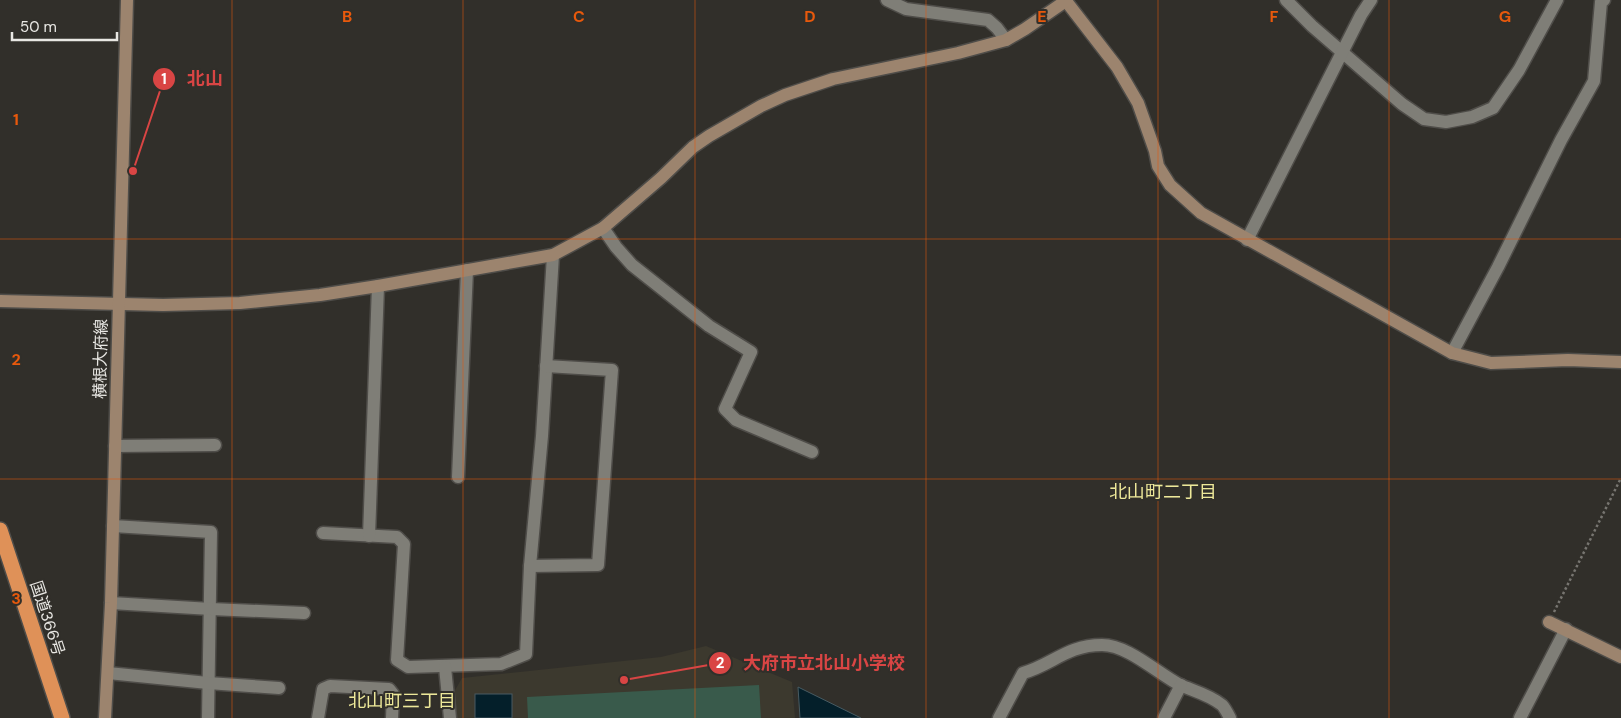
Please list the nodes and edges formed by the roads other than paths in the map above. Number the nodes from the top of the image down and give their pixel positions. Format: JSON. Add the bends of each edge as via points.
{"nodes":[{"id":1,"x":127,"y":0,"type":"edge"},
{"id":2,"x":887,"y":0,"type":"edge"},
{"id":3,"x":1066,"y":0,"type":"edge"},
{"id":4,"x":1286,"y":0,"type":"edge"},
{"id":5,"x":1371,"y":0,"type":"edge"},
{"id":6,"x":1557,"y":0,"type":"edge"},
{"id":7,"x":1604,"y":0,"type":"edge"},
{"id":8,"x":1006,"y":40,"type":"junction"},
{"id":9,"x":1342,"y":53,"type":"junction"},
{"id":10,"x":603,"y":228,"type":"junction"},
{"id":11,"x":1247,"y":240,"type":"junction"},
{"id":12,"x":553,"y":255,"type":"junction"},
{"id":13,"x":467,"y":270,"type":"junction"},
{"id":14,"x":378,"y":286,"type":"junction"},
{"id":15,"x":0,"y":301,"type":"edge"},
{"id":16,"x":118,"y":305,"type":"junction"},
{"id":17,"x":1452,"y":353,"type":"junction"},
{"id":18,"x":1621,"y":362,"type":"edge"},
{"id":19,"x":546,"y":366,"type":"junction"},
{"id":20,"x":215,"y":445,"type":"dead end"},
{"id":21,"x":115,"y":446,"type":"junction"},
{"id":22,"x":812,"y":452,"type":"dead end"},
{"id":23,"x":458,"y":477,"type":"dead end"},
{"id":24,"x":113,"y":526,"type":"junction"},
{"id":25,"x":0,"y":530,"type":"edge"},
{"id":26,"x":323,"y":533,"type":"dead end"},
{"id":27,"x":369,"y":536,"type":"junction"},
{"id":28,"x":530,"y":566,"type":"junction"},
{"id":29,"x":111,"y":603,"type":"junction"},
{"id":30,"x":211,"y":609,"type":"junction"},
{"id":31,"x":304,"y":612,"type":"dead end"},
{"id":32,"x":1549,"y":622,"type":"road end"},
{"id":33,"x":1566,"y":629,"type":"junction"},
{"id":34,"x":1621,"y":656,"type":"edge"},
{"id":35,"x":446,"y":667,"type":"junction"},
{"id":36,"x":108,"y":673,"type":"junction"},
{"id":37,"x":208,"y":684,"type":"junction"},
{"id":38,"x":1181,"y":685,"type":"junction"},
{"id":39,"x":279,"y":688,"type":"dead end"},
{"id":40,"x":62,"y":718,"type":"edge"},
{"id":41,"x":105,"y":718,"type":"edge"},
{"id":42,"x":208,"y":718,"type":"edge"},
{"id":43,"x":318,"y":718,"type":"edge"},
{"id":44,"x":392,"y":718,"type":"edge"},
{"id":45,"x":450,"y":718,"type":"edge"},
{"id":46,"x":999,"y":718,"type":"edge"},
{"id":47,"x":1164,"y":718,"type":"edge"},
{"id":48,"x":1230,"y":718,"type":"edge"},
{"id":49,"x":1520,"y":718,"type":"edge"}],
"edges":[{"from":1,"to":16,"type":"street","name":"横根大府線"},
{"from":2,"to":8,"type":"street","via":[[906,9],[988,20]]},
{"from":3,"to":8,"type":"street"},
{"from":3,"to":11,"type":"street","via":[[1117,68],[1138,103],[1158,166],[1170,185],[1201,213]]},
{"from":4,"to":9,"type":"street"},
{"from":5,"to":9,"type":"street"},
{"from":6,"to":9,"type":"street","via":[[1506,92],[1493,108],[1472,117],[1446,122],[1424,119]]},
{"from":7,"to":17,"type":"street","via":[[1599,14],[1594,81],[1560,140]]},
{"from":8,"to":10,"type":"street","via":[[833,79],[785,95],[693,147]]},
{"from":9,"to":11,"type":"street"},
{"from":10,"to":12,"type":"street"},
{"from":10,"to":22,"type":"street","via":[[632,265],[709,326],[751,352],[725,409],[736,420]]},
{"from":11,"to":17,"type":"street"},
{"from":12,"to":13,"type":"street"},
{"from":12,"to":19,"type":"street"},
{"from":13,"to":14,"type":"street"},
{"from":13,"to":23,"type":"street"},
{"from":14,"to":16,"type":"street","via":[[240,303]]},
{"from":14,"to":27,"type":"street"},
{"from":15,"to":16,"type":"street"},
{"from":16,"to":21,"type":"street","name":"横根大府線"},
{"from":17,"to":18,"type":"street","via":[[1491,363]]},
{"from":19,"to":28,"type":"street"},
{"from":19,"to":28,"type":"street","via":[[612,370],[598,565]]},
{"from":20,"to":21,"type":"street"},
{"from":21,"to":24,"type":"street","name":"横根大府線"},
{"from":24,"to":29,"type":"street","name":"横根大府線"},
{"from":24,"to":30,"type":"street","via":[[211,532]]},
{"from":25,"to":40,"type":"highway","name":"国道366号"},
{"from":26,"to":27,"type":"street"},
{"from":27,"to":35,"type":"street","via":[[397,537],[404,544],[397,660],[408,667]]},
{"from":28,"to":35,"type":"street","via":[[526,654],[501,664]]},
{"from":29,"to":30,"type":"street"},
{"from":29,"to":36,"type":"street","name":"横根大府線"},
{"from":30,"to":31,"type":"street"},
{"from":30,"to":37,"type":"street"},
{"from":32,"to":33,"type":"street"},
{"from":33,"to":34,"type":"street"},
{"from":33,"to":49,"type":"street"},
{"from":35,"to":45,"type":"street"},
{"from":36,"to":37,"type":"street"},
{"from":36,"to":41,"type":"street","name":"横根大府線"},
{"from":37,"to":39,"type":"street"},
{"from":37,"to":42,"type":"street"},
{"from":38,"to":46,"type":"street","via":[[1125,650],[1104,645],[1079,647],[1023,673]]},
{"from":38,"to":47,"type":"street"},
{"from":38,"to":48,"type":"street","via":[[1223,705]]},
{"from":43,"to":44,"type":"street","via":[[323,689],[330,686],[389,690],[393,694]]}]}
